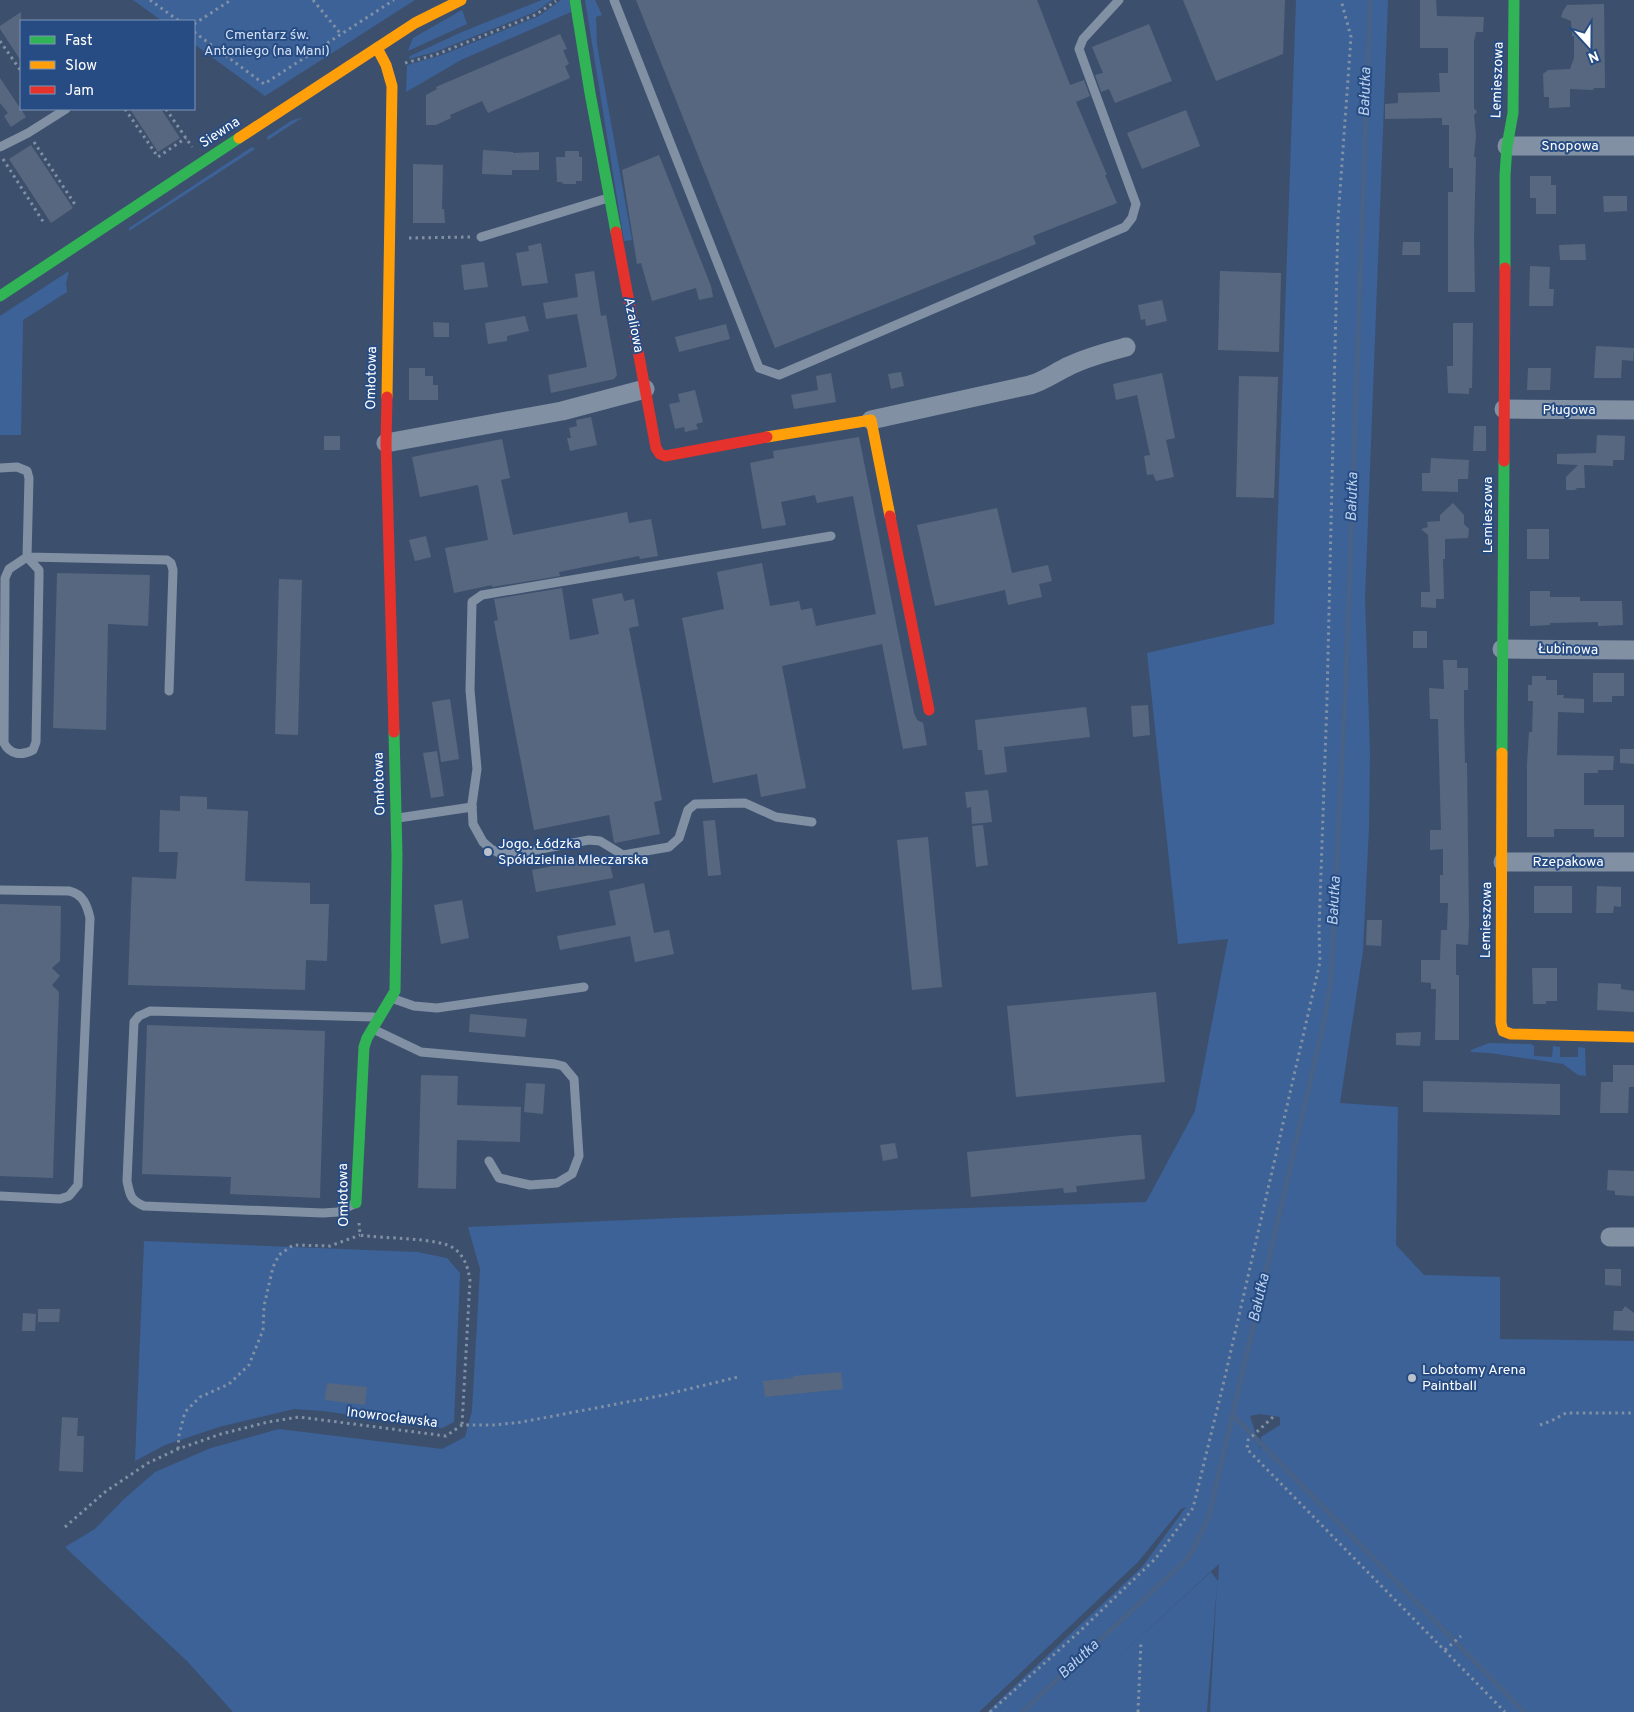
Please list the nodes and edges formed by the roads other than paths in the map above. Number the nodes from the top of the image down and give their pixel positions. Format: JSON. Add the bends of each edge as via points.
{"nodes":[{"id":1,"x":461,"y":0,"type":"edge"},
{"id":2,"x":575,"y":0,"type":"edge"},
{"id":3,"x":614,"y":0,"type":"edge"},
{"id":4,"x":1119,"y":0,"type":"edge"},
{"id":5,"x":1514,"y":0,"type":"edge"},
{"id":6,"x":377,"y":48,"type":"junction"},
{"id":7,"x":64,"y":110,"type":"edge"},
{"id":8,"x":1507,"y":146,"type":"junction"},
{"id":9,"x":1634,"y":146,"type":"edge"},
{"id":10,"x":0,"y":147,"type":"edge"},
{"id":11,"x":609,"y":197,"type":"junction"},
{"id":12,"x":482,"y":237,"type":"road end"},
{"id":13,"x":0,"y":296,"type":"edge"},
{"id":14,"x":1126,"y":347,"type":"dead end"},
{"id":15,"x":645,"y":389,"type":"junction"},
{"id":16,"x":1504,"y":409,"type":"junction"},
{"id":17,"x":1634,"y":410,"type":"edge"},
{"id":18,"x":871,"y":420,"type":"junction"},
{"id":19,"x":386,"y":443,"type":"junction"},
{"id":20,"x":0,"y":468,"type":"edge"},
{"id":21,"x":831,"y":536,"type":"dead end"},
{"id":22,"x":27,"y":557,"type":"junction"},
{"id":23,"x":1502,"y":649,"type":"junction"},
{"id":24,"x":1634,"y":650,"type":"edge"},
{"id":25,"x":169,"y":691,"type":"dead end"},
{"id":26,"x":929,"y":710,"type":"dead end"},
{"id":27,"x":472,"y":807,"type":"junction"},
{"id":28,"x":396,"y":818,"type":"junction"},
{"id":29,"x":812,"y":822,"type":"dead end"},
{"id":30,"x":1503,"y":862,"type":"junction"},
{"id":31,"x":1634,"y":862,"type":"edge"},
{"id":32,"x":0,"y":890,"type":"edge"},
{"id":33,"x":584,"y":987,"type":"dead end"},
{"id":34,"x":392,"y":998,"type":"junction"},
{"id":35,"x":380,"y":1017,"type":"junction"},
{"id":36,"x":373,"y":1029,"type":"junction"},
{"id":37,"x":1634,"y":1037,"type":"edge"},
{"id":38,"x":488,"y":1161,"type":"dead end"},
{"id":39,"x":0,"y":1196,"type":"edge"},
{"id":40,"x":356,"y":1203,"type":"joint"},
{"id":41,"x":1610,"y":1237,"type":"dead end"},
{"id":42,"x":1634,"y":1237,"type":"edge"}],
"edges":[{"from":1,"to":6,"type":"street","name":"Siewna","via":[[415,23]]},
{"from":2,"to":11,"type":"street","name":"Azaliowa"},
{"from":3,"to":4,"type":"lane","via":[[759,368],[779,375],[1126,227],[1136,204],[1079,49],[1083,39]]},
{"from":5,"to":8,"type":"street","name":"Lemieszowa","via":[[1513,113]]},
{"from":6,"to":13,"type":"street","name":"Siewna"},
{"from":6,"to":19,"type":"street","name":"Omłotowa","via":[[392,86]]},
{"from":7,"to":10,"type":"lane"},
{"from":8,"to":9,"type":"street","name":"Snopowa"},
{"from":8,"to":16,"type":"street","name":"Lemieszowa","via":[[1504,185]]},
{"from":11,"to":12,"type":"lane"},
{"from":11,"to":15,"type":"street","name":"Azaliowa"},
{"from":14,"to":18,"type":"street","via":[[1068,366],[1030,385]]},
{"from":15,"to":18,"type":"street","name":"Azaliowa","via":[[656,448],[666,456]]},
{"from":15,"to":19,"type":"street","via":[[562,411]]},
{"from":16,"to":17,"type":"street","name":"Pługowa"},
{"from":16,"to":23,"type":"street","name":"Lemieszowa"},
{"from":18,"to":26,"type":"street"},
{"from":19,"to":28,"type":"street","name":"Omłotowa"},
{"from":20,"to":22,"type":"lane","via":[[17,467],[27,471]]},
{"from":21,"to":27,"type":"lane","via":[[477,598],[472,602],[469,675],[478,770]]},
{"from":22,"to":22,"type":"lane","via":[[9,569],[5,587],[4,743],[13,753],[25,754],[33,750],[36,742],[39,576],[39,570]]},
{"from":22,"to":25,"type":"lane","via":[[167,560],[171,563]]},
{"from":23,"to":24,"type":"street","name":"Łubinowa"},
{"from":23,"to":30,"type":"street","name":"Lemieszowa"},
{"from":27,"to":28,"type":"lane"},
{"from":27,"to":29,"type":"lane","via":[[473,824],[484,842],[501,854],[590,840],[600,841],[623,855],[669,847],[679,838],[688,810],[695,804],[745,803],[776,817]]},
{"from":28,"to":34,"type":"street","name":"Omłotowa","via":[[395,991]]},
{"from":30,"to":31,"type":"street","name":"Rzepakowa"},
{"from":30,"to":37,"type":"street","name":"Lemieszowa","via":[[1503,1031],[1511,1034]]},
{"from":32,"to":39,"type":"lane","via":[[76,893],[88,908],[90,918],[78,1185],[69,1196],[60,1199]]},
{"from":33,"to":34,"type":"lane","via":[[437,1008],[414,1006]]},
{"from":34,"to":35,"type":"street","name":"Omłotowa"},
{"from":35,"to":36,"type":"street","name":"Omłotowa"},
{"from":35,"to":40,"type":"lane","via":[[150,1011],[134,1022],[126,1181],[135,1203],[144,1206],[323,1213],[338,1212]]},
{"from":36,"to":38,"type":"lane","via":[[421,1052],[563,1066],[574,1079],[579,1156],[572,1174],[557,1182],[530,1185],[499,1178]]},
{"from":36,"to":40,"type":"street","name":"Omłotowa","via":[[364,1047]]},
{"from":41,"to":42,"type":"street"}]}
